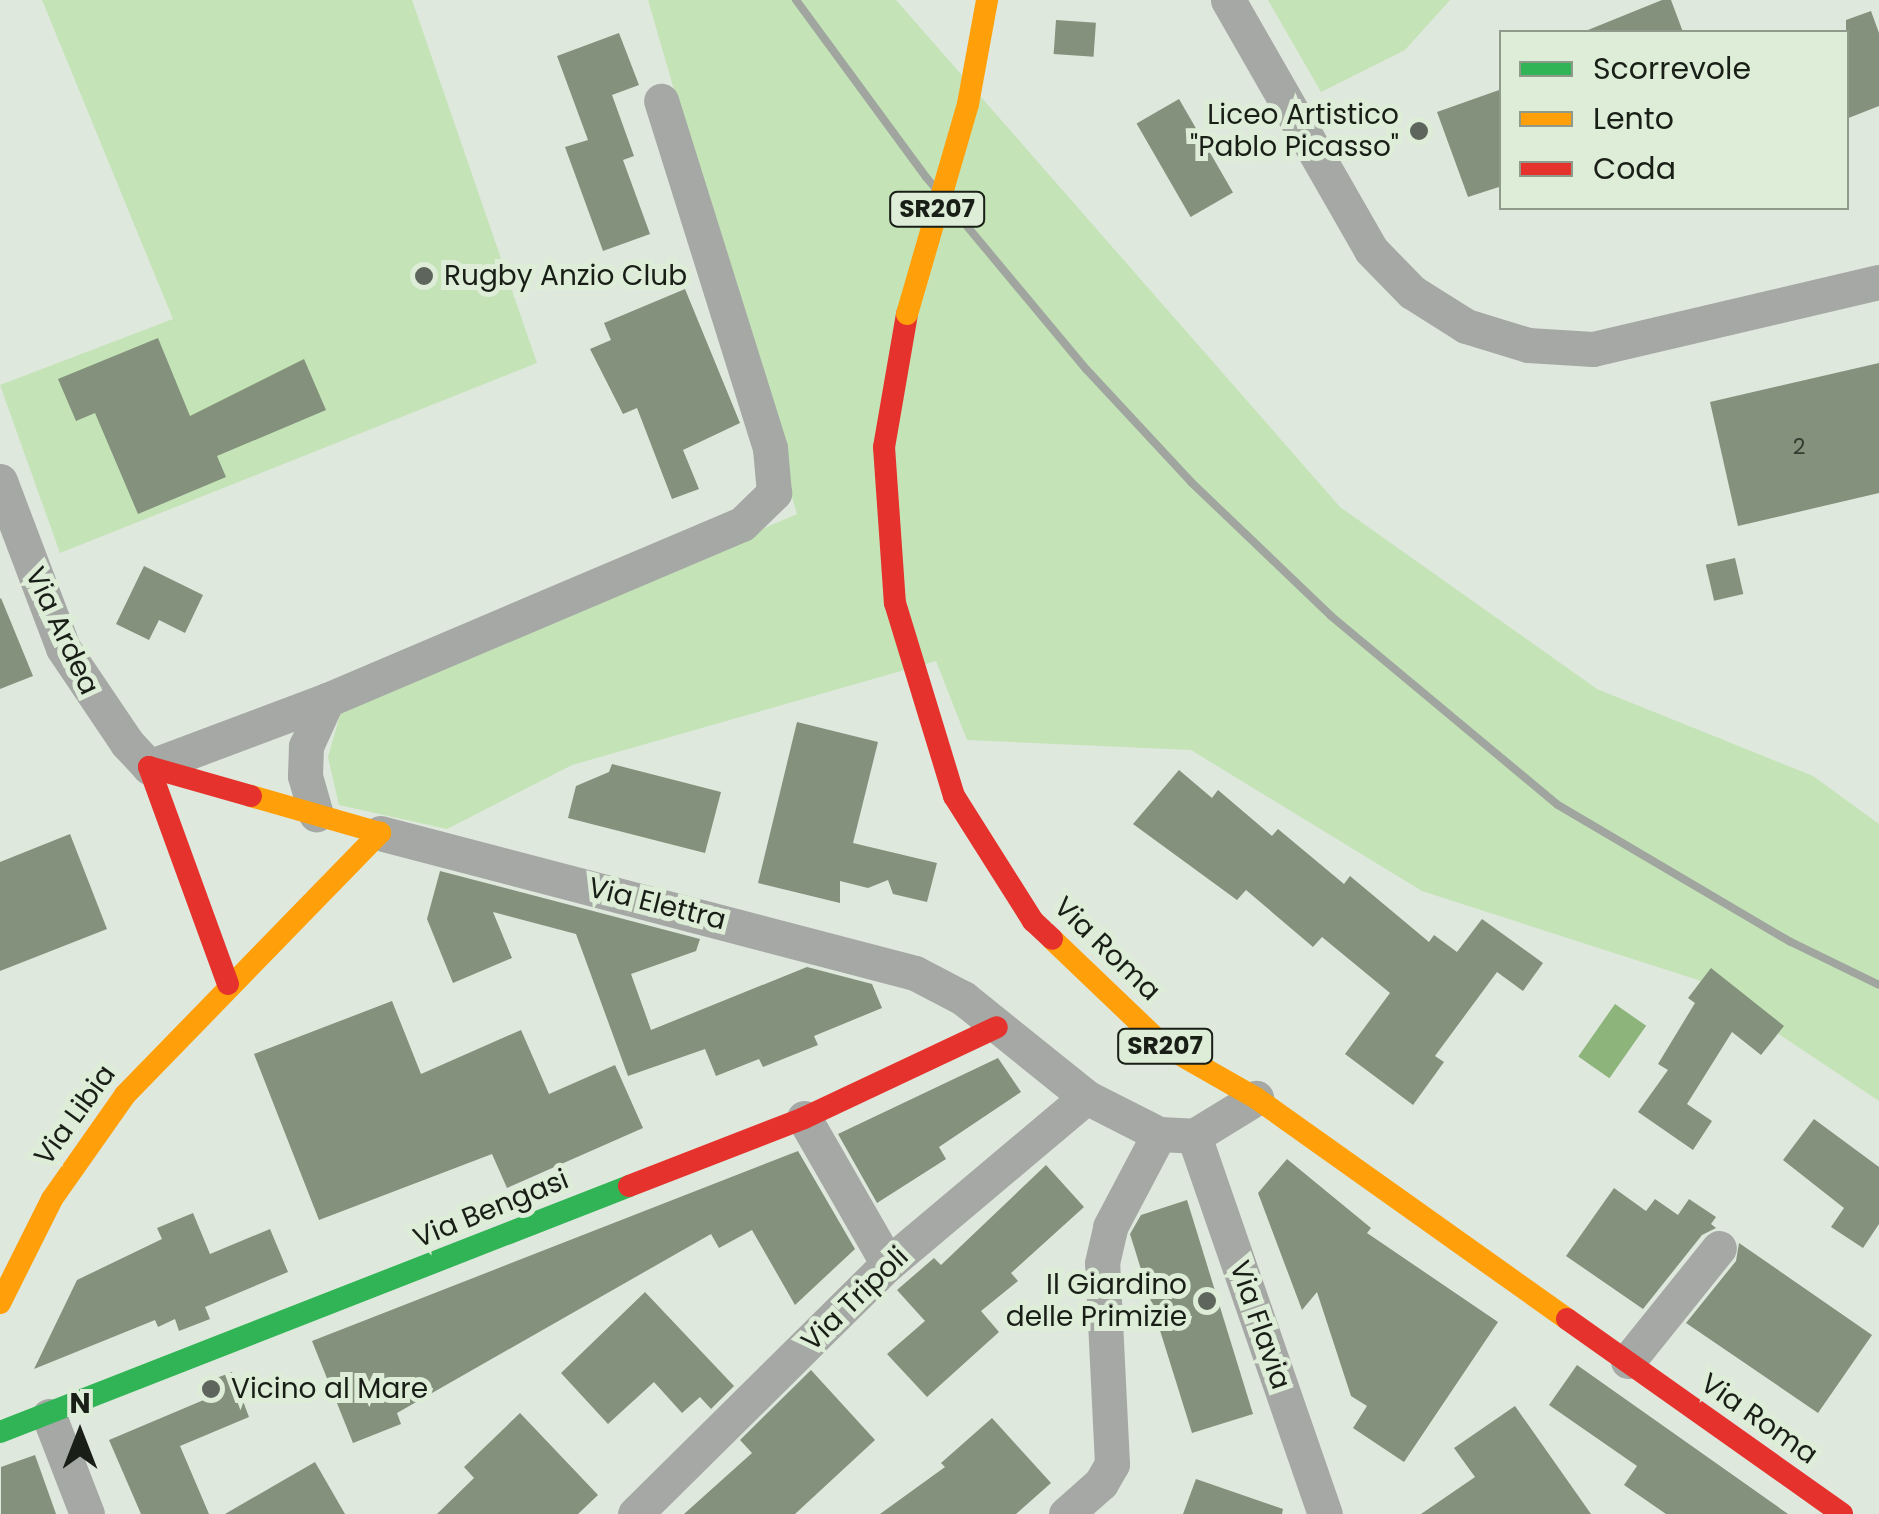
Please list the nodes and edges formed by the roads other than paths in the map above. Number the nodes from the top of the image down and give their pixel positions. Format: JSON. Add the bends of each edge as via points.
{"nodes":[{"id":1,"x":987,"y":0,"type":"edge"},
{"id":2,"x":1228,"y":0,"type":"edge"},
{"id":3,"x":661,"y":101,"type":"dead end"},
{"id":4,"x":1879,"y":282,"type":"edge"},
{"id":5,"x":0,"y":481,"type":"edge"},
{"id":6,"x":328,"y":700,"type":"junction"},
{"id":7,"x":149,"y":767,"type":"junction"},
{"id":8,"x":316,"y":814,"type":"junction"},
{"id":9,"x":380,"y":832,"type":"junction"},
{"id":10,"x":228,"y":984,"type":"junction"},
{"id":11,"x":998,"y":1027,"type":"junction"},
{"id":12,"x":1086,"y":1098,"type":"junction"},
{"id":13,"x":1256,"y":1098,"type":"junction"},
{"id":14,"x":804,"y":1118,"type":"junction"},
{"id":15,"x":1159,"y":1134,"type":"junction"},
{"id":16,"x":1194,"y":1136,"type":"junction"},
{"id":17,"x":1719,"y":1248,"type":"dead end"},
{"id":18,"x":888,"y":1264,"type":"junction"},
{"id":19,"x":0,"y":1302,"type":"edge"},
{"id":20,"x":1628,"y":1361,"type":"junction"},
{"id":21,"x":49,"y":1416,"type":"junction"},
{"id":22,"x":0,"y":1432,"type":"edge"},
{"id":23,"x":87,"y":1514,"type":"edge"},
{"id":24,"x":635,"y":1514,"type":"edge"},
{"id":25,"x":1066,"y":1514,"type":"edge"},
{"id":26,"x":1325,"y":1514,"type":"edge"},
{"id":27,"x":1842,"y":1514,"type":"edge"}],
"edges":[{"from":1,"to":13,"type":"street","name":"Via Roma","number":"SR207","bridge":true,"via":[[968,104],[907,314],[884,447],[888,562],[904,643],[954,796],[991,862],[1054,947],[1163,1045]]},
{"from":2,"to":4,"type":"street","via":[[1372,250],[1412,292],[1466,326],[1528,345],[1593,349]]},
{"from":3,"to":6,"type":"street","via":[[770,448],[774,493],[742,524]]},
{"from":5,"to":7,"type":"street","name":"Via Ardea","via":[[68,658],[107,720]]},
{"from":6,"to":7,"type":"street"},
{"from":6,"to":8,"type":"street","via":[[306,746],[305,776]]},
{"from":7,"to":8,"type":"street"},
{"from":7,"to":10,"type":"street"},
{"from":8,"to":9,"type":"street"},
{"from":9,"to":10,"type":"street","name":"Via Libia"},
{"from":9,"to":11,"type":"street","name":"Via Elettra","via":[[933,980]]},
{"from":10,"to":19,"type":"street","name":"Via Libia","via":[[138,1079],[80,1155]]},
{"from":11,"to":12,"type":"street"},
{"from":11,"to":14,"type":"street","name":"Via Bengasi"},
{"from":12,"to":15,"type":"street"},
{"from":12,"to":18,"type":"street","name":"Via Tripoli"},
{"from":13,"to":16,"type":"street"},
{"from":13,"to":20,"type":"street","name":"Via Roma","number":"SR207"},
{"from":14,"to":18,"type":"street"},
{"from":14,"to":21,"type":"street","name":"Via Bengasi"},
{"from":15,"to":16,"type":"street"},
{"from":15,"to":25,"type":"street","via":[[1110,1227],[1102,1263],[1112,1464],[1101,1484]]},
{"from":16,"to":26,"type":"street","name":"Via Flavia"},
{"from":17,"to":20,"type":"street"},
{"from":18,"to":24,"type":"street","name":"Via Tripoli"},
{"from":20,"to":27,"type":"street","name":"Via Roma","number":"SR207"},
{"from":21,"to":22,"type":"street","name":"Via Bengasi"},
{"from":21,"to":23,"type":"street"}]}
